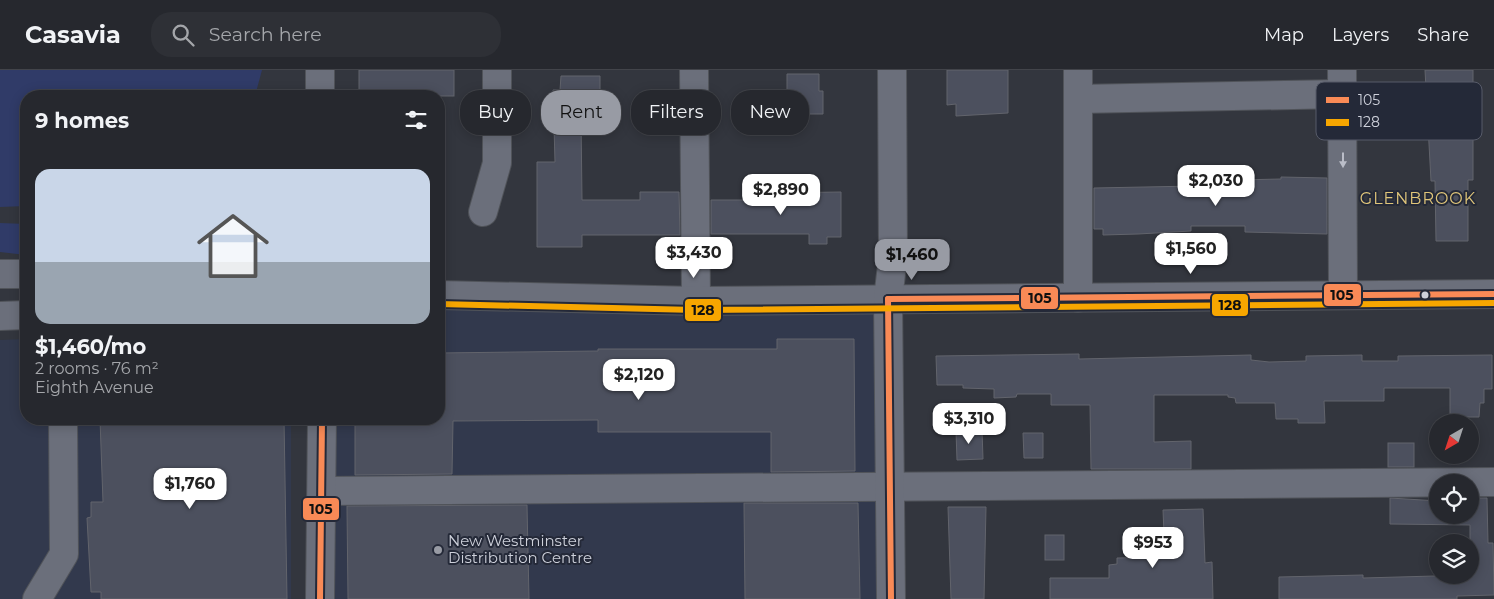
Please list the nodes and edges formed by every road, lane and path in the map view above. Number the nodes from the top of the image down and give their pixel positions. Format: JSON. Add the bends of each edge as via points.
{"nodes":[{"id":1,"x":320,"y":70,"type":"edge"},
{"id":2,"x":497,"y":70,"type":"edge"},
{"id":3,"x":694,"y":70,"type":"edge"},
{"id":4,"x":892,"y":70,"type":"edge"},
{"id":5,"x":1078,"y":70,"type":"edge"},
{"id":6,"x":1316,"y":84,"type":"edge"},
{"id":7,"x":320,"y":90,"type":"edge"},
{"id":8,"x":1078,"y":99,"type":"junction"},
{"id":9,"x":1343,"y":140,"type":"edge"},
{"id":10,"x":483,"y":212,"type":"dead end"},
{"id":11,"x":0,"y":274,"type":"edge"},
{"id":12,"x":20,"y":274,"type":"edge"},
{"id":13,"x":1494,"y":294,"type":"edge"},
{"id":14,"x":445,"y":295,"type":"edge"},
{"id":15,"x":1343,"y":295,"type":"junction"},
{"id":16,"x":1078,"y":298,"type":"junction"},
{"id":17,"x":888,"y":299,"type":"junction"},
{"id":18,"x":696,"y":301,"type":"junction"},
{"id":19,"x":0,"y":316,"type":"edge"},
{"id":20,"x":20,"y":316,"type":"edge"},
{"id":21,"x":63,"y":425,"type":"edge"},
{"id":22,"x":322,"y":425,"type":"edge"},
{"id":23,"x":1494,"y":482,"type":"edge"},
{"id":24,"x":891,"y":487,"type":"junction"},
{"id":25,"x":323,"y":491,"type":"junction"},
{"id":26,"x":37,"y":599,"type":"edge"},
{"id":27,"x":320,"y":599,"type":"edge"},
{"id":28,"x":891,"y":599,"type":"edge"}],
"edges":[{"from":1,"to":7,"type":"street"},
{"from":2,"to":10,"type":"street","via":[[498,163]]},
{"from":3,"to":18,"type":"street"},
{"from":4,"to":17,"type":"street","via":[[893,257]]},
{"from":5,"to":8,"type":"street"},
{"from":6,"to":8,"type":"street"},
{"from":8,"to":16,"type":"street"},
{"from":9,"to":15,"type":"street","one_way":true},
{"from":11,"to":12,"type":"street"},
{"from":13,"to":15,"type":"street"},
{"from":14,"to":18,"type":"street"},
{"from":15,"to":16,"type":"street"},
{"from":16,"to":17,"type":"street"},
{"from":17,"to":18,"type":"street"},
{"from":17,"to":24,"type":"street"},
{"from":19,"to":20,"type":"street"},
{"from":21,"to":26,"type":"street","via":[[64,554]]},
{"from":22,"to":25,"type":"street"},
{"from":23,"to":24,"type":"street"},
{"from":24,"to":25,"type":"street"},
{"from":24,"to":28,"type":"street"},
{"from":25,"to":27,"type":"street"}]}
